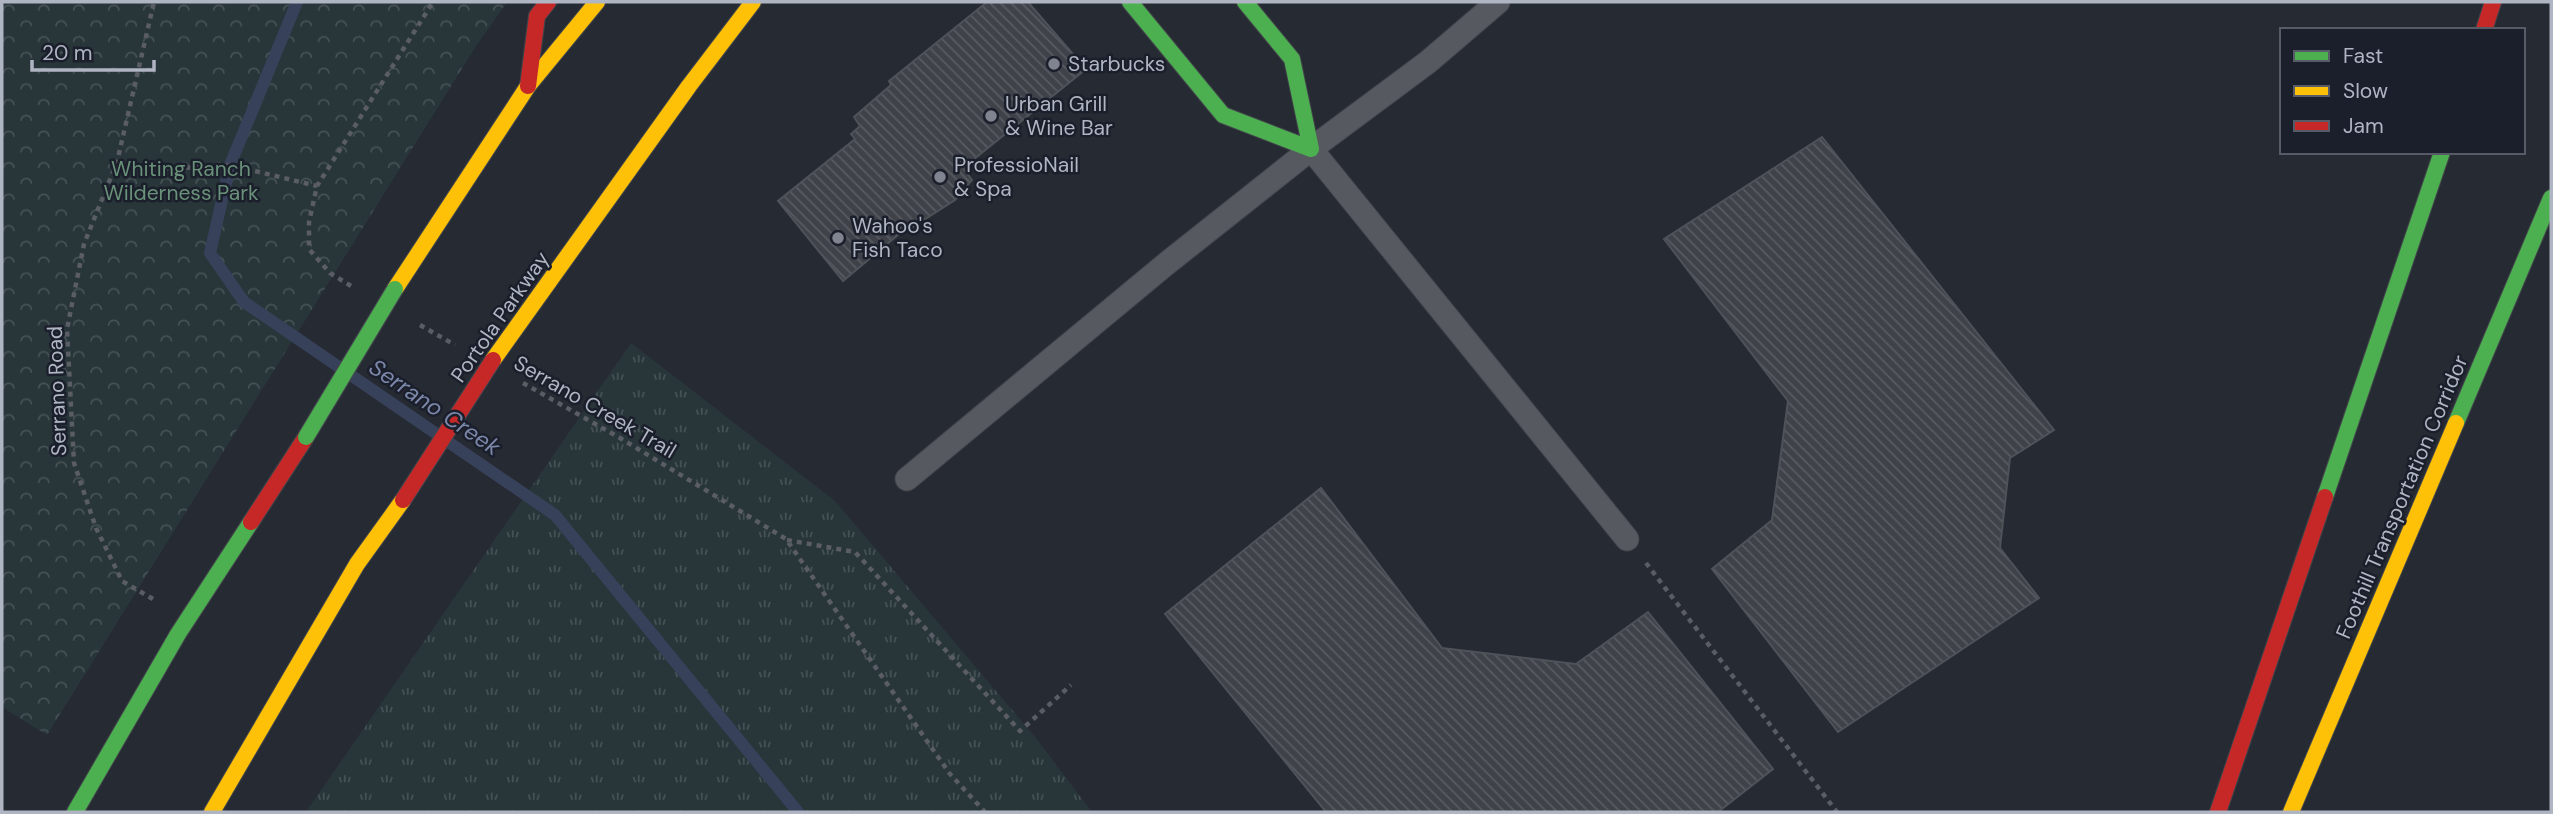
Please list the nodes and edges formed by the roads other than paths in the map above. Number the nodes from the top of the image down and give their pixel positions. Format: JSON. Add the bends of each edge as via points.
{"nodes":[{"id":1,"x":548,"y":2,"type":"edge"},
{"id":2,"x":597,"y":2,"type":"edge"},
{"id":3,"x":753,"y":2,"type":"edge"},
{"id":4,"x":1130,"y":2,"type":"edge"},
{"id":5,"x":1245,"y":2,"type":"edge"},
{"id":6,"x":1498,"y":2,"type":"edge"},
{"id":7,"x":2493,"y":2,"type":"edge"},
{"id":8,"x":2485,"y":28,"type":"edge"},
{"id":9,"x":528,"y":86,"type":"junction"},
{"id":10,"x":1311,"y":149,"type":"junction"},
{"id":11,"x":2441,"y":154,"type":"edge"},
{"id":12,"x":2551,"y":198,"type":"edge"},
{"id":13,"x":907,"y":479,"type":"dead end"},
{"id":14,"x":1627,"y":539,"type":"road end"},
{"id":15,"x":75,"y":812,"type":"edge"},
{"id":16,"x":212,"y":812,"type":"edge"},
{"id":17,"x":2218,"y":812,"type":"edge"},
{"id":18,"x":2291,"y":812,"type":"edge"}],
"edges":[{"from":1,"to":9,"type":"main road","via":[[537,16]]},
{"from":2,"to":9,"type":"main road"},
{"from":3,"to":16,"type":"main road","name":"Portola Parkway","bridge":true,"via":[[494,360],[357,564]]},
{"from":4,"to":10,"type":"main road","via":[[1223,115]]},
{"from":5,"to":10,"type":"main road","via":[[1292,59]]},
{"from":6,"to":10,"type":"lane","via":[[1424,65]]},
{"from":7,"to":8,"type":"main road"},
{"from":9,"to":15,"type":"main road","bridge":true,"via":[[187,620]]},
{"from":10,"to":13,"type":"lane"},
{"from":10,"to":14,"type":"lane"},
{"from":11,"to":17,"type":"main road"},
{"from":12,"to":18,"type":"main road","name":"Foothill Transportation Corridor"}]}
